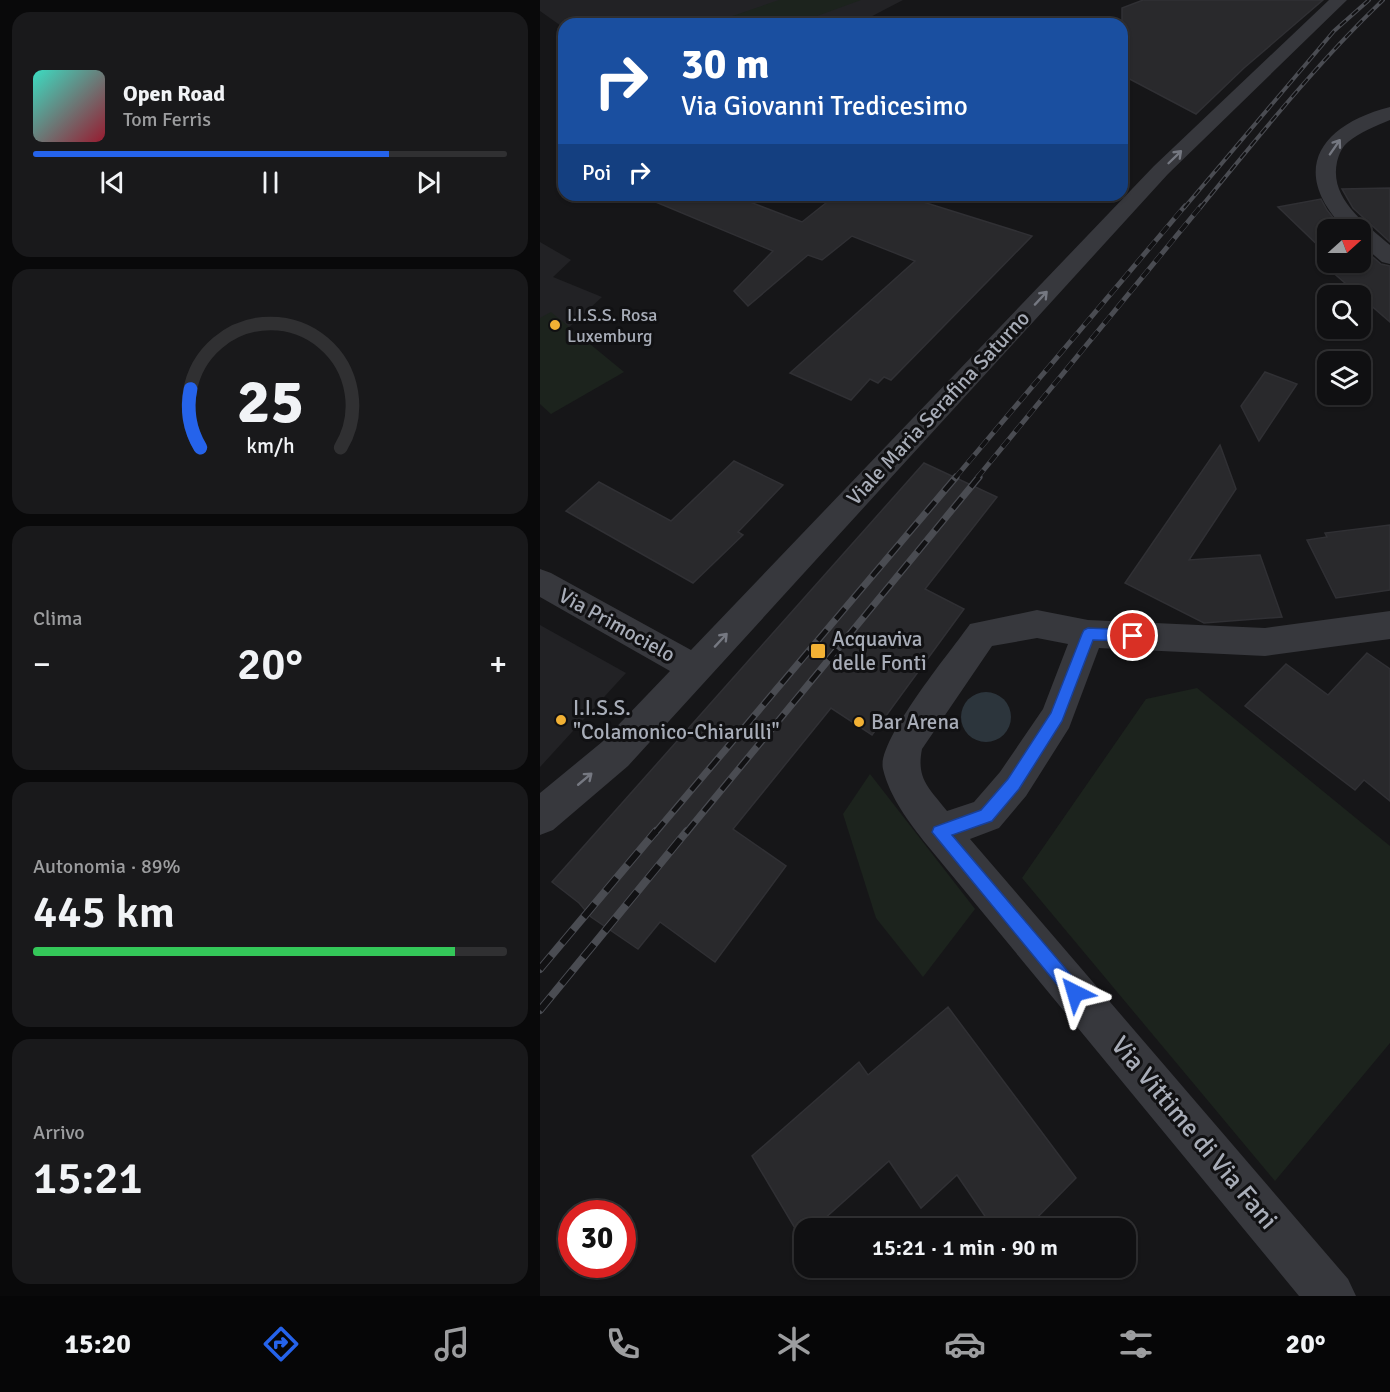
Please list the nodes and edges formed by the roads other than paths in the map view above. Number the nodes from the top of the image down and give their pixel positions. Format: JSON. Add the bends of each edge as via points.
{"nodes":[{"id":1,"x":1339,"y":0,"type":"edge"},
{"id":2,"x":1390,"y":112,"type":"edge"},
{"id":3,"x":1350,"y":219,"type":"edge"},
{"id":4,"x":1371,"y":240,"type":"edge"},
{"id":5,"x":1390,"y":257,"type":"edge"},
{"id":6,"x":540,"y":582,"type":"edge"},
{"id":7,"x":1390,"y":625,"type":"edge"},
{"id":8,"x":1088,"y":634,"type":"junction"},
{"id":9,"x":695,"y":668,"type":"junction"},
{"id":10,"x":540,"y":817,"type":"edge"},
{"id":11,"x":940,"y":832,"type":"junction"},
{"id":12,"x":1331,"y":1296,"type":"edge"}],
"edges":[{"from":9,"to":1,"type":"street","name":"Viale Maria Serafina Saturno","one_way":true,"via":[[1161,170]]},
{"from":3,"to":2,"type":"street","one_way":true,"via":[[1333,201],[1326,186],[1324,167],[1330,150],[1342,136]]},
{"from":4,"to":5,"type":"street"},
{"from":6,"to":9,"type":"street","name":"Via Primocielo"},
{"from":7,"to":8,"type":"street","name":"Via Vittime di Via Fani","via":[[1265,642]]},
{"from":8,"to":11,"type":"street","via":[[1057,717],[1013,784],[986,815]]},
{"from":8,"to":11,"type":"street","name":"Via Vittime di Via Fani","via":[[1037,624],[982,634],[905,743],[900,767],[913,797]]},
{"from":10,"to":9,"type":"street","name":"Viale Maria Serafina Saturno","one_way":true,"via":[[615,754]]},
{"from":11,"to":12,"type":"street","name":"Via Vittime di Via Fani"}]}
